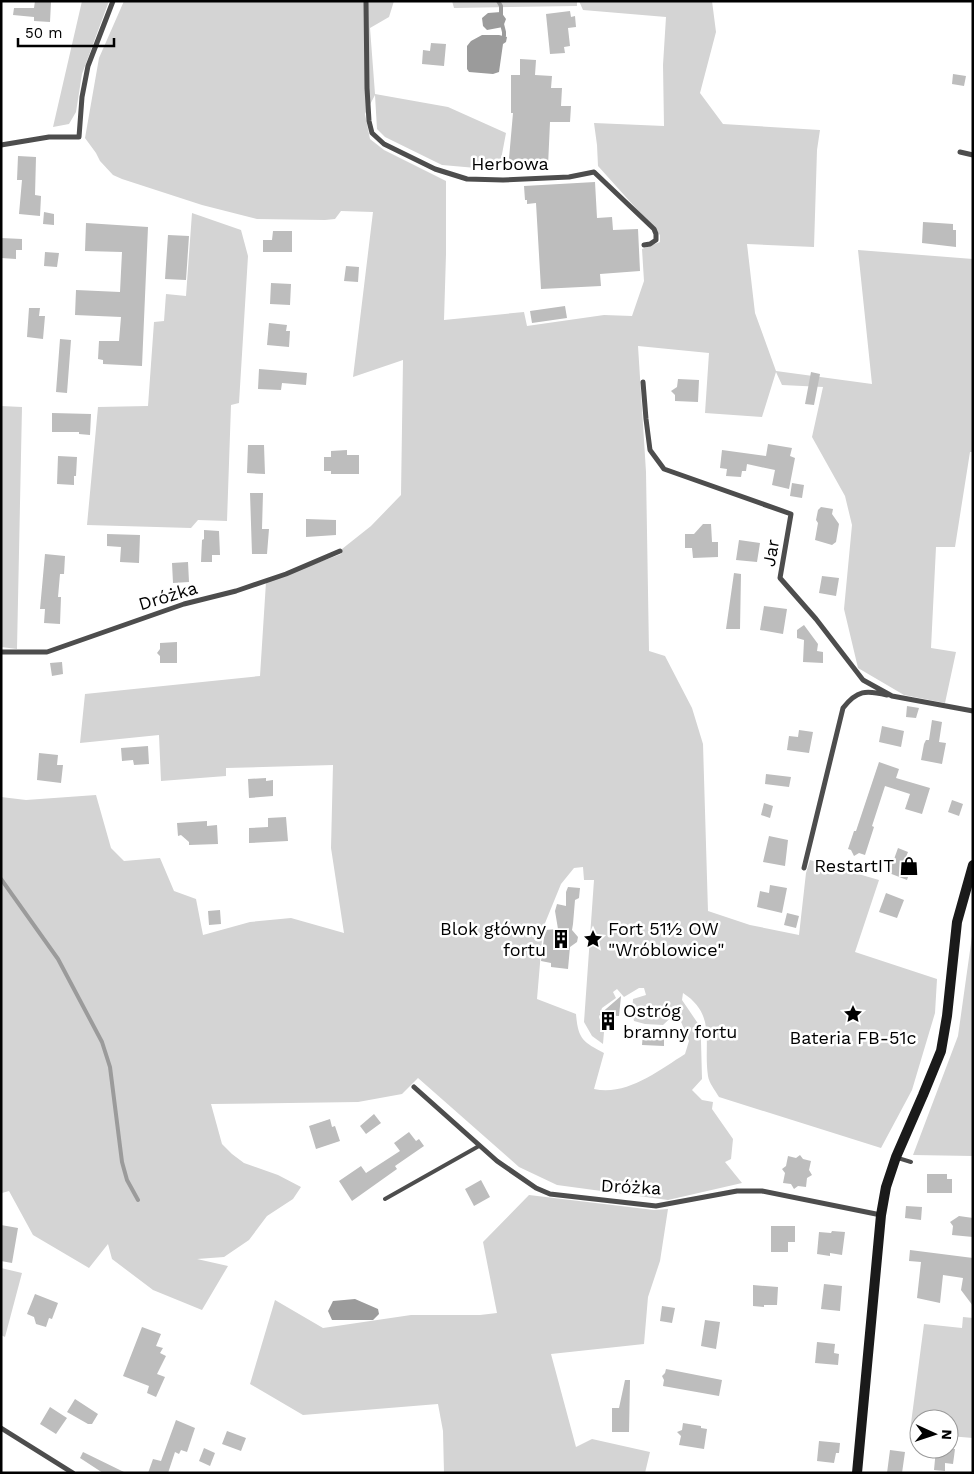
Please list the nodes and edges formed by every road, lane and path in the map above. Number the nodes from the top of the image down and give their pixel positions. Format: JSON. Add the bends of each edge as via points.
{"nodes":[{"id":1,"x":113,"y":1,"type":"edge"},
{"id":2,"x":366,"y":1,"type":"edge"},
{"id":3,"x":1,"y":145,"type":"edge"},
{"id":4,"x":960,"y":152,"type":"dead end"},
{"id":5,"x":973,"y":155,"type":"edge"},
{"id":6,"x":644,"y":245,"type":"dead end"},
{"id":7,"x":643,"y":382,"type":"dead end"},
{"id":8,"x":340,"y":551,"type":"dead end"},
{"id":9,"x":1,"y":652,"type":"edge"},
{"id":10,"x":892,"y":696,"type":"junction"},
{"id":11,"x":973,"y":712,"type":"edge"},
{"id":12,"x":973,"y":865,"type":"edge"},
{"id":13,"x":804,"y":868,"type":"dead end"},
{"id":14,"x":414,"y":1087,"type":"dead end"},
{"id":15,"x":480,"y":1146,"type":"junction"},
{"id":16,"x":896,"y":1157,"type":"junction"},
{"id":17,"x":911,"y":1162,"type":"dead end"},
{"id":18,"x":385,"y":1199,"type":"dead end"},
{"id":19,"x":881,"y":1215,"type":"junction"},
{"id":20,"x":1,"y":1428,"type":"edge"},
{"id":21,"x":73,"y":1473,"type":"edge"},
{"id":22,"x":856,"y":1473,"type":"edge"}],
"edges":[{"from":1,"to":3,"type":"street","via":[[88,66],[79,137],[49,137]]},
{"from":2,"to":6,"type":"street","name":"Herbowa","via":[[369,121],[372,133],[384,144],[435,169],[467,179],[569,177],[594,172],[654,229],[656,240]]},
{"from":4,"to":5,"type":"street"},
{"from":7,"to":10,"type":"street","name":"Jar","via":[[650,450],[656,460],[664,469],[791,514],[780,578],[863,680]]},
{"from":8,"to":9,"type":"street","name":"Dróżka","via":[[236,591],[184,604],[47,652]]},
{"from":10,"to":11,"type":"street","name":"Jar"},
{"from":10,"to":13,"type":"street","via":[[870,691],[852,697],[843,708]]},
{"from":12,"to":16,"type":"street","via":[[957,922],[941,1051]]},
{"from":14,"to":15,"type":"street","name":"Dróżka"},
{"from":15,"to":18,"type":"lane"},
{"from":15,"to":19,"type":"street","name":"Dróżka","via":[[497,1162],[550,1194],[656,1206],[737,1191],[762,1191]]},
{"from":16,"to":17,"type":"lane"},
{"from":16,"to":19,"type":"street"},
{"from":19,"to":22,"type":"street"},
{"from":20,"to":21,"type":"street"}]}
